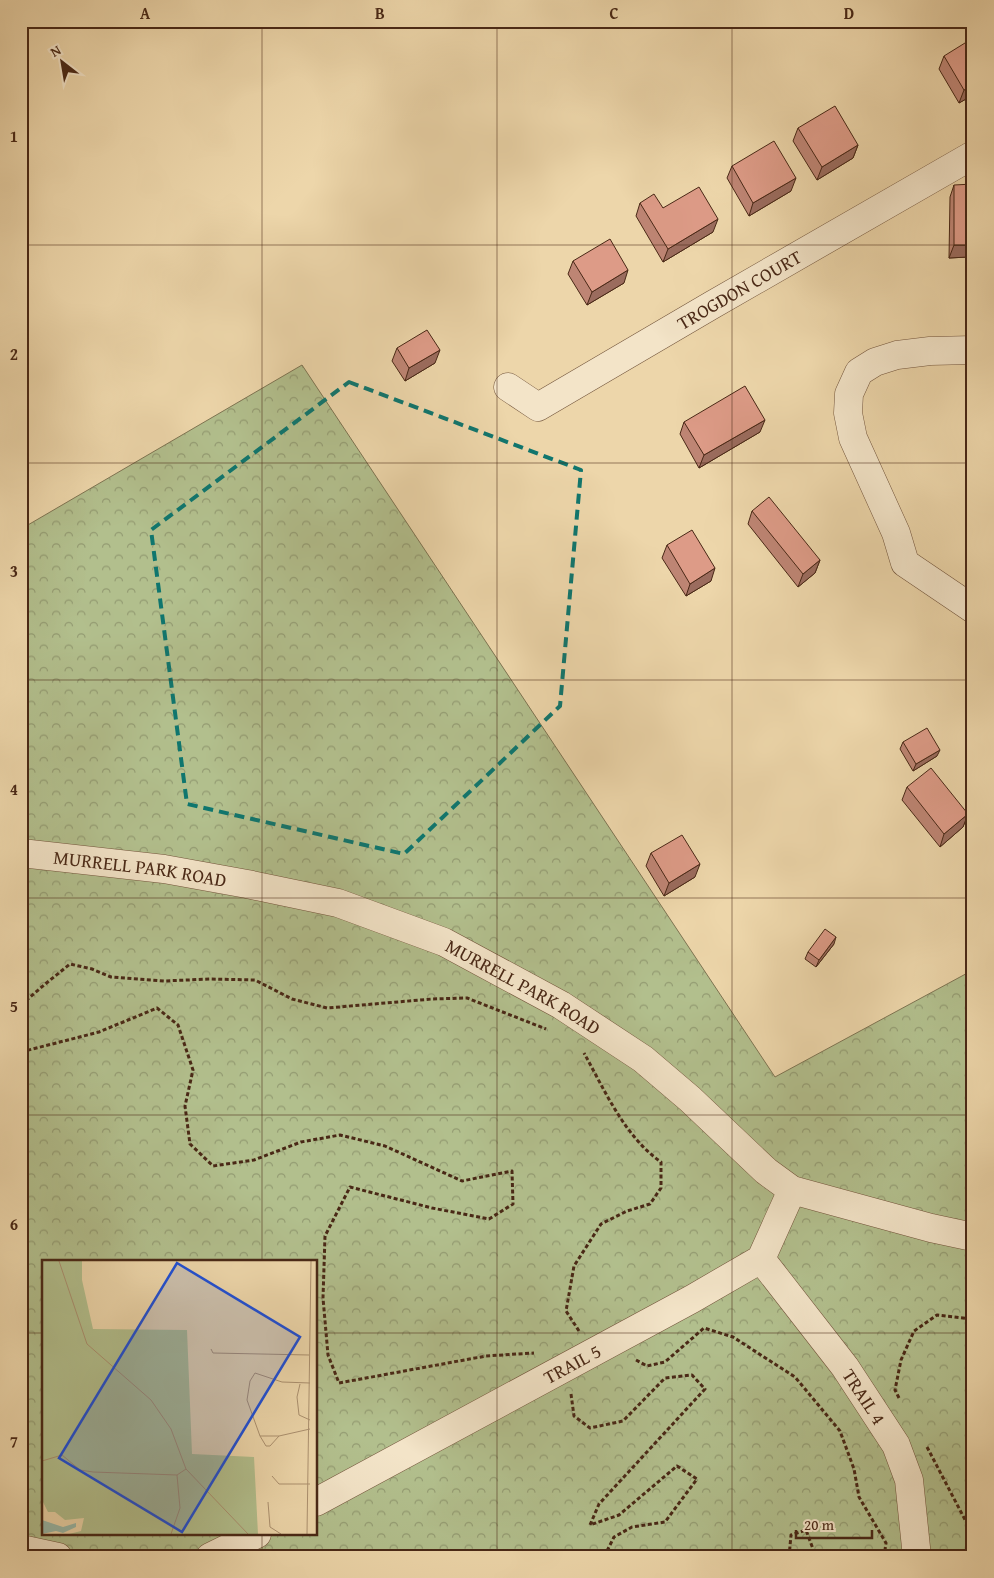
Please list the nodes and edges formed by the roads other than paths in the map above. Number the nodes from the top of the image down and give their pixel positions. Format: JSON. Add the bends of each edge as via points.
{"nodes":[{"id":1,"x":973,"y":155,"type":"edge"},
{"id":2,"x":973,"y":350,"type":"edge"},
{"id":3,"x":508,"y":387,"type":"dead end"},
{"id":4,"x":973,"y":610,"type":"edge"},
{"id":5,"x":21,"y":853,"type":"edge"},
{"id":6,"x":792,"y":1190,"type":"junction"},
{"id":7,"x":973,"y":1237,"type":"edge"},
{"id":8,"x":761,"y":1259,"type":"junction"},
{"id":9,"x":318,"y":1501,"type":"edge"},
{"id":10,"x":254,"y":1536,"type":"edge"},
{"id":11,"x":21,"y":1549,"type":"edge"},
{"id":12,"x":58,"y":1557,"type":"edge"},
{"id":13,"x":210,"y":1557,"type":"edge"},
{"id":14,"x":917,"y":1557,"type":"edge"}],
"edges":[{"from":1,"to":3,"type":"street","name":"TROGDON COURT","via":[[538,407]]},
{"from":2,"to":4,"type":"street","via":[[897,354],[875,362],[859,372],[849,394],[848,413],[853,438],[896,533],[905,563]]},
{"from":5,"to":6,"type":"street","name":"MURRELL PARK ROAD","via":[[164,870],[338,903],[444,942],[561,1005],[643,1059],[766,1171]]},
{"from":6,"to":7,"type":"street","name":"MURRELL PARK ROAD"},
{"from":6,"to":8,"type":"street"},
{"from":8,"to":9,"type":"street","name":"TRAIL 5"},
{"from":8,"to":14,"type":"street","name":"TRAIL 4","via":[[845,1367],[896,1445],[910,1480]]},
{"from":10,"to":13,"type":"street"},
{"from":11,"to":12,"type":"street"}]}
